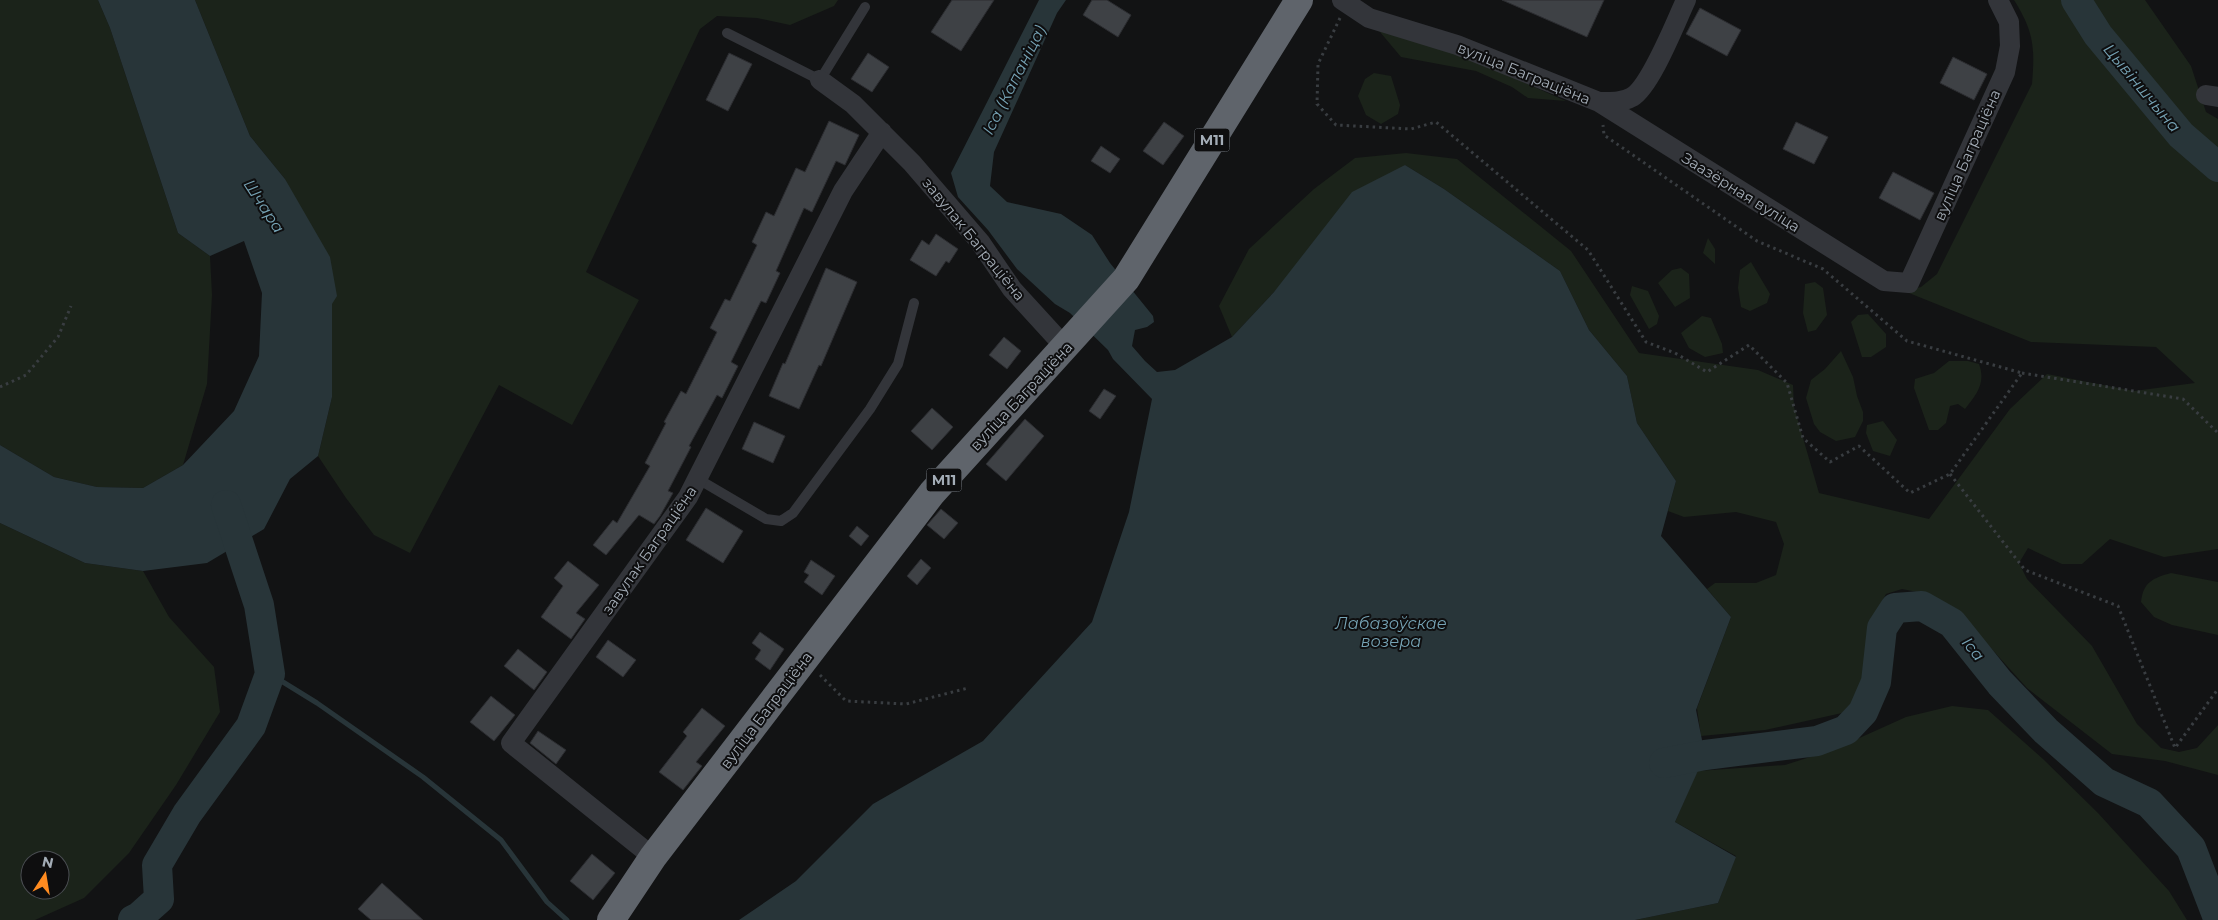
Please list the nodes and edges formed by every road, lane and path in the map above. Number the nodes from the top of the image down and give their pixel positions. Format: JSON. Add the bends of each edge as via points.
{"nodes":[{"id":1,"x":1299,"y":0,"type":"edge"},
{"id":2,"x":1686,"y":0,"type":"edge"},
{"id":3,"x":1998,"y":0,"type":"edge"},
{"id":4,"x":1345,"y":2,"type":"edge"},
{"id":5,"x":864,"y":8,"type":"dead end"},
{"id":6,"x":727,"y":33,"type":"dead end"},
{"id":7,"x":820,"y":80,"type":"junction"},
{"id":8,"x":1599,"y":102,"type":"junction"},
{"id":9,"x":882,"y":132,"type":"junction"},
{"id":10,"x":1884,"y":281,"type":"joint"},
{"id":11,"x":914,"y":303,"type":"dead end"},
{"id":12,"x":71,"y":306,"type":"dead end"},
{"id":13,"x":1074,"y":338,"type":"junction"},
{"id":14,"x":2022,"y":373,"type":"junction"},
{"id":15,"x":0,"y":387,"type":"edge"},
{"id":16,"x":2218,"y":433,"type":"edge"},
{"id":17,"x":1950,"y":474,"type":"junction"},
{"id":18,"x":698,"y":479,"type":"junction"},
{"id":19,"x":814,"y":669,"type":"dead end"},
{"id":20,"x":968,"y":688,"type":"dead end"},
{"id":21,"x":2218,"y":689,"type":"edge"},
{"id":22,"x":653,"y":857,"type":"junction"},
{"id":23,"x":611,"y":920,"type":"edge"}],
"edges":[{"from":1,"to":13,"type":"highway","name":"вуліца Баграціёна","number":"М11","via":[[1126,279]]},
{"from":2,"to":8,"type":"street","name":"вуліца Баграціёна","via":[[1646,84],[1634,96],[1620,102]]},
{"from":3,"to":10,"type":"street","name":"вуліца Баграціёна","via":[[2009,22],[2010,46],[2005,72],[1909,284]]},
{"from":4,"to":8,"type":"street","name":"вуліца Баграціёна","via":[[1369,18],[1457,45]]},
{"from":4,"to":17,"type":"path","via":[[1318,64],[1316,104],[1336,125],[1411,129],[1436,122],[1588,250],[1646,342],[1675,353],[1707,372],[1750,345],[1787,383],[1804,438],[1830,462],[1859,446],[1910,493]]},
{"from":5,"to":7,"type":"lane"},
{"from":6,"to":7,"type":"lane"},
{"from":7,"to":9,"type":"street","name":"завулак Баграціёна","via":[[853,104]]},
{"from":8,"to":10,"type":"street","name":"Заазёрная вуліца"},
{"from":8,"to":14,"type":"path","via":[[1604,135],[1757,242],[1823,269],[1907,340]]},
{"from":9,"to":13,"type":"street","name":"завулак Баграціёна","via":[[980,242],[1012,290]]},
{"from":9,"to":18,"type":"street","name":"завулак Баграціёна","via":[[844,191]]},
{"from":11,"to":18,"type":"lane","via":[[898,364],[870,409],[794,513],[781,521],[766,519]]},
{"from":12,"to":15,"type":"path","via":[[58,337],[26,375]]},
{"from":13,"to":22,"type":"highway","name":"вуліца Баграціёна","number":"М11","via":[[932,493]]},
{"from":14,"to":16,"type":"path","via":[[2183,399]]},
{"from":14,"to":17,"type":"path"},
{"from":17,"to":21,"type":"path","via":[[2025,570],[2118,606],[2175,748]]},
{"from":18,"to":22,"type":"street","name":"завулак Баграціёна","via":[[511,743]]},
{"from":19,"to":20,"type":"path","via":[[846,701],[906,704]]},
{"from":22,"to":23,"type":"highway","name":"вуліца Баграціёна","number":"М11"}]}
